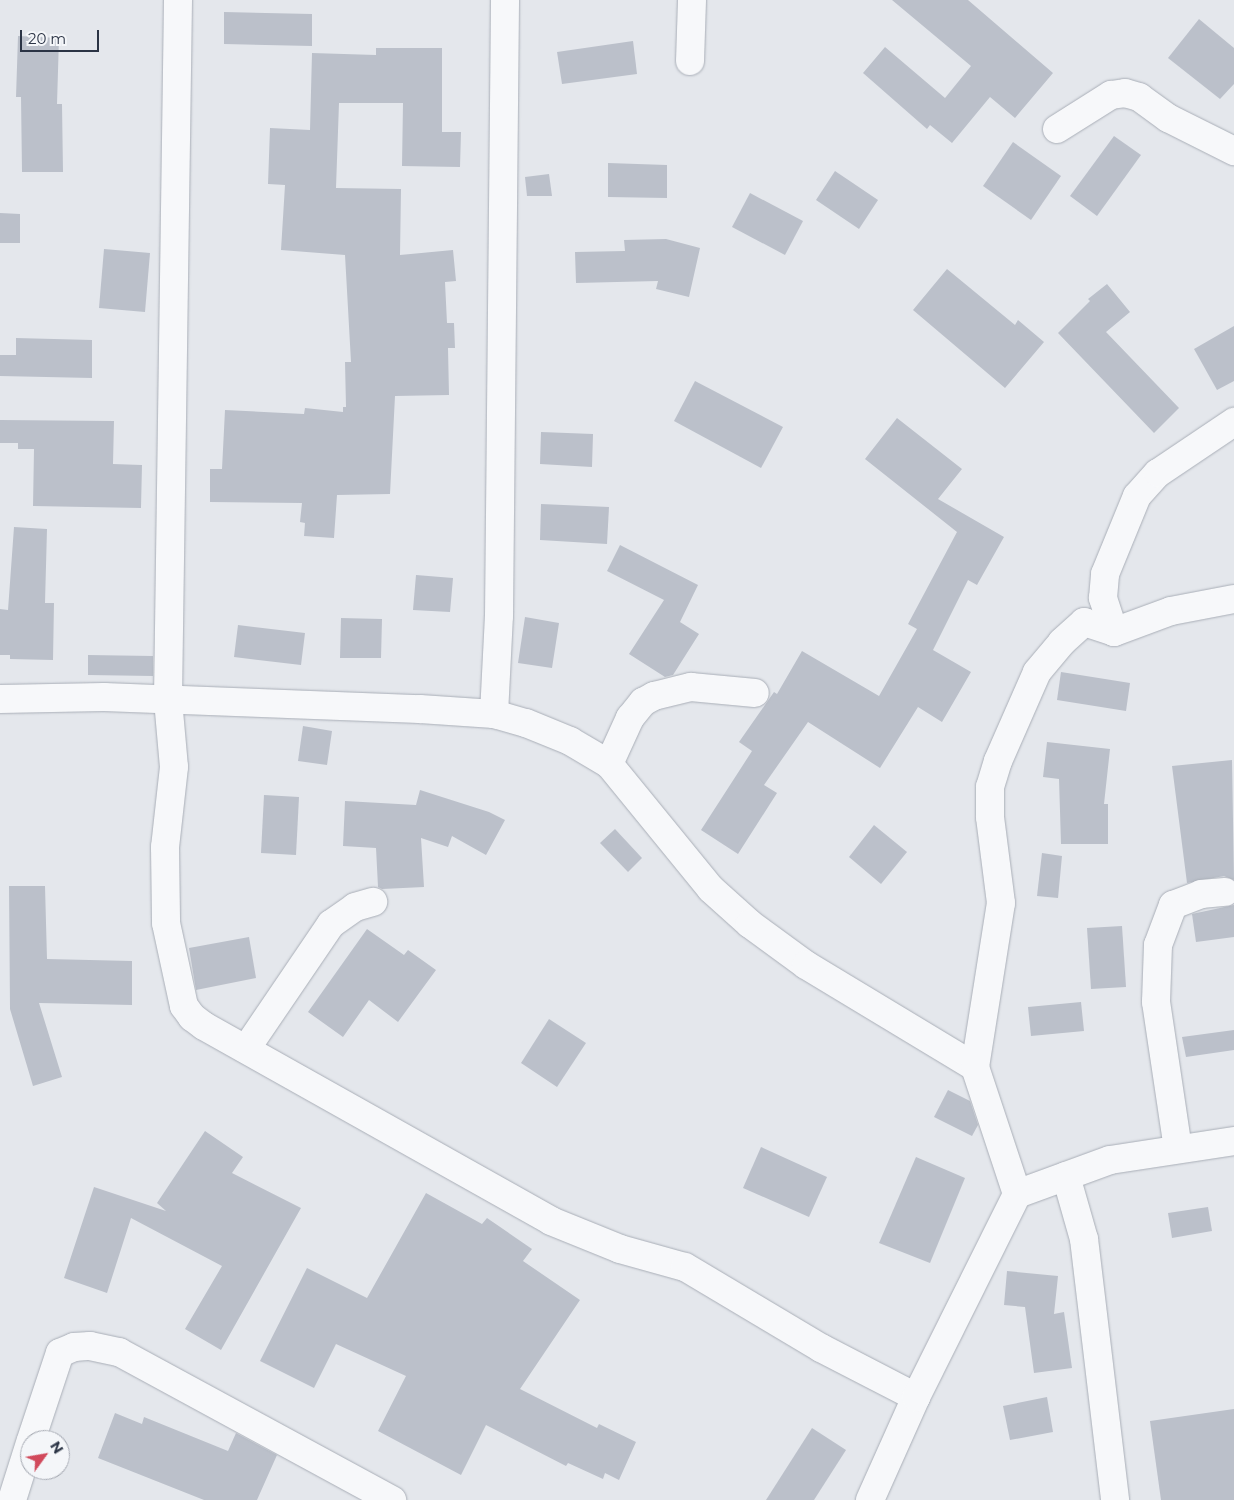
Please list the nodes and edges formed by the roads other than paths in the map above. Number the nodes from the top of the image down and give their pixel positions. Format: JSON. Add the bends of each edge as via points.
{"nodes":[{"id":1,"x":178,"y":0,"type":"edge"},
{"id":2,"x":505,"y":0,"type":"edge"},
{"id":3,"x":692,"y":0,"type":"edge"},
{"id":4,"x":690,"y":61,"type":"dead end"},
{"id":5,"x":1057,"y":129,"type":"dead end"},
{"id":6,"x":1234,"y":151,"type":"edge"},
{"id":7,"x":1234,"y":422,"type":"edge"},
{"id":8,"x":1234,"y":599,"type":"edge"},
{"id":9,"x":1114,"y":632,"type":"junction"},
{"id":10,"x":755,"y":693,"type":"dead end"},
{"id":11,"x":0,"y":700,"type":"edge"},
{"id":12,"x":168,"y":700,"type":"junction"},
{"id":13,"x":494,"y":714,"type":"junction"},
{"id":14,"x":609,"y":764,"type":"junction"},
{"id":15,"x":1225,"y":892,"type":"dead end"},
{"id":16,"x":373,"y":902,"type":"dead end"},
{"id":17,"x":246,"y":1049,"type":"junction"},
{"id":18,"x":975,"y":1067,"type":"junction"},
{"id":19,"x":1234,"y":1141,"type":"edge"},
{"id":20,"x":1178,"y":1149,"type":"junction"},
{"id":21,"x":1066,"y":1176,"type":"junction"},
{"id":22,"x":1017,"y":1194,"type":"junction"},
{"id":23,"x":916,"y":1397,"type":"junction"},
{"id":24,"x":34,"y":1430,"type":"edge"},
{"id":25,"x":20,"y":1474,"type":"edge"},
{"id":26,"x":12,"y":1500,"type":"edge"},
{"id":27,"x":392,"y":1500,"type":"edge"},
{"id":28,"x":870,"y":1500,"type":"edge"},
{"id":29,"x":1115,"y":1500,"type":"edge"}],
"edges":[{"from":1,"to":12,"type":"street"},
{"from":2,"to":13,"type":"street","via":[[499,616]]},
{"from":3,"to":4,"type":"street"},
{"from":5,"to":6,"type":"street","via":[[1111,95],[1125,93]]},
{"from":7,"to":9,"type":"street","via":[[1158,472],[1137,496],[1105,574],[1102,598]]},
{"from":8,"to":9,"type":"street","via":[[1171,611]]},
{"from":9,"to":18,"type":"street","via":[[1084,622],[1062,642],[1038,672],[998,761],[990,787],[990,817],[1001,903]]},
{"from":10,"to":14,"type":"street","via":[[691,687],[654,696],[643,702],[630,718]]},
{"from":11,"to":12,"type":"street","via":[[70,697]]},
{"from":12,"to":13,"type":"street"},
{"from":12,"to":17,"type":"street","via":[[174,767],[165,847],[166,923],[178,992],[192,1018]]},
{"from":13,"to":14,"type":"street","via":[[570,741]]},
{"from":14,"to":18,"type":"street","via":[[704,882],[750,924],[806,965]]},
{"from":15,"to":20,"type":"street","via":[[1201,894],[1173,905],[1158,945],[1156,1002]]},
{"from":16,"to":17,"type":"street","via":[[355,907],[331,924]]},
{"from":17,"to":23,"type":"street","via":[[552,1221],[620,1249],[685,1267],[821,1348]]},
{"from":18,"to":22,"type":"street"},
{"from":19,"to":20,"type":"street"},
{"from":20,"to":21,"type":"street","via":[[1110,1160]]},
{"from":21,"to":22,"type":"street"},
{"from":21,"to":29,"type":"street","via":[[1084,1239]]},
{"from":22,"to":23,"type":"street"},
{"from":23,"to":28,"type":"street"},
{"from":24,"to":27,"type":"street","via":[[60,1353],[74,1347],[90,1346],[119,1352]]},
{"from":25,"to":26,"type":"street"}]}
